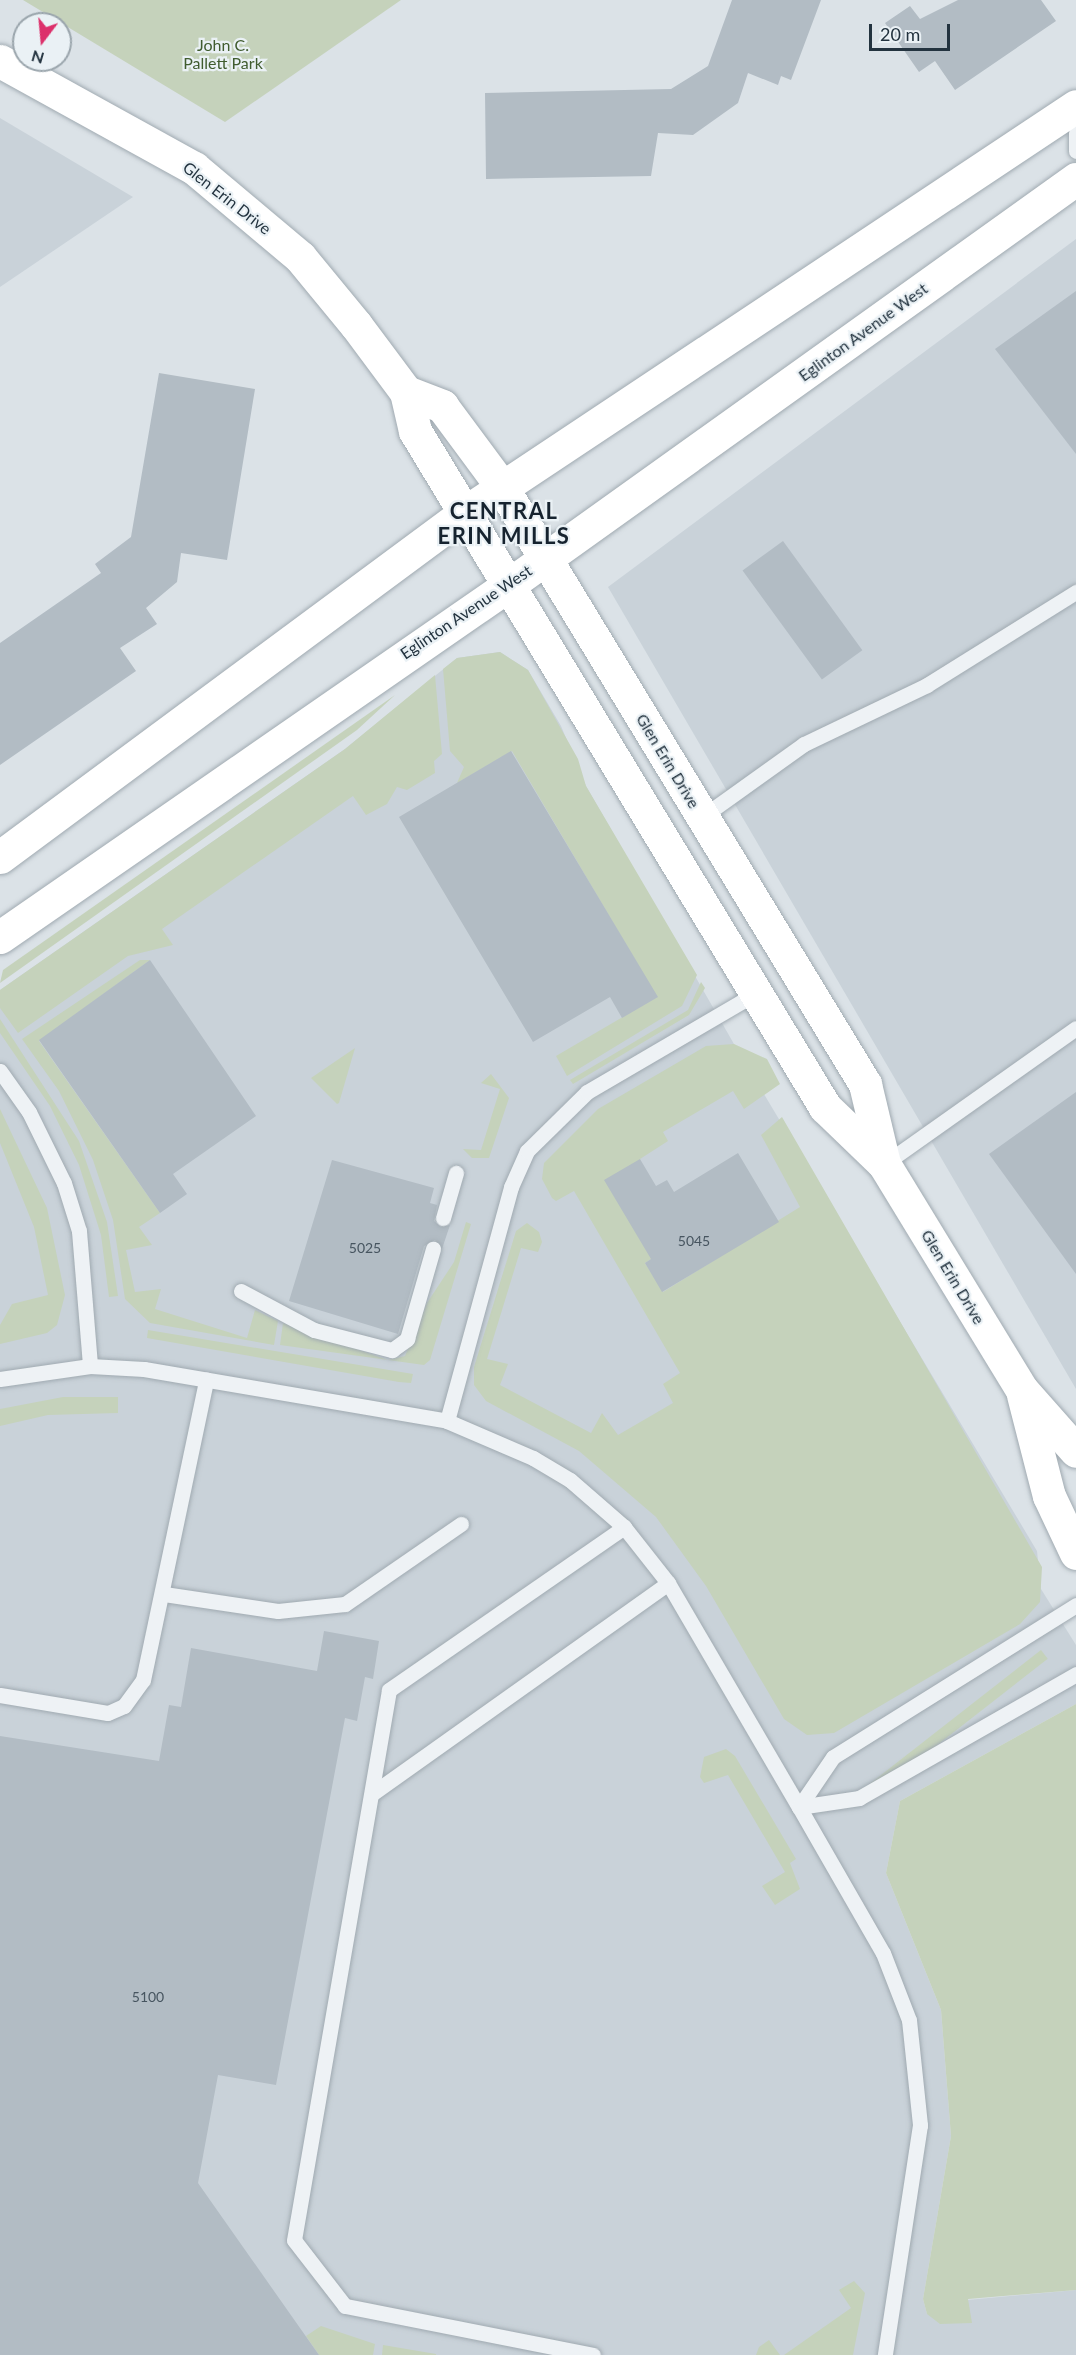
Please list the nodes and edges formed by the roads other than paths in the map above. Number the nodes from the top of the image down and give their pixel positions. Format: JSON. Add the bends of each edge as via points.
{"nodes":[{"id":1,"x":0,"y":61,"type":"edge"},
{"id":2,"x":1076,"y":106,"type":"edge"},
{"id":3,"x":1076,"y":133,"type":"edge"},
{"id":4,"x":1076,"y":151,"type":"edge"},
{"id":5,"x":1076,"y":179,"type":"edge"},
{"id":6,"x":406,"y":392,"type":"junction"},
{"id":7,"x":502,"y":487,"type":"junction"},
{"id":8,"x":467,"y":511,"type":"junction"},
{"id":9,"x":546,"y":559,"type":"junction"},
{"id":10,"x":510,"y":584,"type":"junction"},
{"id":11,"x":1076,"y":592,"type":"edge"},
{"id":12,"x":702,"y":816,"type":"junction"},
{"id":13,"x":0,"y":857,"type":"edge"},
{"id":14,"x":0,"y":937,"type":"edge"},
{"id":15,"x":755,"y":994,"type":"junction"},
{"id":16,"x":1076,"y":1028,"type":"edge"},
{"id":17,"x":0,"y":1071,"type":"edge"},
{"id":18,"x":884,"y":1164,"type":"junction"},
{"id":19,"x":456,"y":1173,"type":"dead end"},
{"id":20,"x":443,"y":1218,"type":"dead end"},
{"id":21,"x":433,"y":1249,"type":"dead end"},
{"id":22,"x":241,"y":1291,"type":"dead end"},
{"id":23,"x":90,"y":1366,"type":"junction"},
{"id":24,"x":0,"y":1379,"type":"edge"},
{"id":25,"x":206,"y":1380,"type":"junction"},
{"id":26,"x":1022,"y":1390,"type":"junction"},
{"id":27,"x":447,"y":1421,"type":"junction"},
{"id":28,"x":1076,"y":1452,"type":"edge"},
{"id":29,"x":461,"y":1524,"type":"dead end"},
{"id":30,"x":624,"y":1527,"type":"junction"},
{"id":31,"x":1076,"y":1553,"type":"edge"},
{"id":32,"x":668,"y":1583,"type":"junction"},
{"id":33,"x":164,"y":1594,"type":"junction"},
{"id":34,"x":1076,"y":1605,"type":"edge"},
{"id":35,"x":1076,"y":1674,"type":"edge"},
{"id":36,"x":0,"y":1695,"type":"edge"},
{"id":37,"x":373,"y":1793,"type":"junction"},
{"id":38,"x":799,"y":1807,"type":"junction"},
{"id":39,"x":593,"y":2355,"type":"edge"},
{"id":40,"x":885,"y":2355,"type":"edge"}],
"edges":[{"from":1,"to":6,"type":"street","name":"Glen Erin Drive","via":[[194,168],[300,256]]},
{"from":2,"to":7,"type":"street"},
{"from":3,"to":4,"type":"lane"},
{"from":5,"to":9,"type":"street","name":"Eglinton Avenue West"},
{"from":6,"to":7,"type":"street","name":"Glen Erin Drive","via":[[442,406]]},
{"from":6,"to":8,"type":"street","name":"Glen Erin Drive","via":[[415,430]]},
{"from":7,"to":8,"type":"street"},
{"from":7,"to":9,"type":"street","name":"Glen Erin Drive"},
{"from":8,"to":10,"type":"street","name":"Glen Erin Drive"},
{"from":8,"to":13,"type":"street"},
{"from":9,"to":10,"type":"street","name":"Eglinton Avenue West"},
{"from":9,"to":12,"type":"street","name":"Glen Erin Drive"},
{"from":10,"to":14,"type":"street","name":"Eglinton Avenue West"},
{"from":10,"to":15,"type":"street","name":"Glen Erin Drive"},
{"from":11,"to":12,"type":"lane","via":[[927,685],[804,744]]},
{"from":12,"to":18,"type":"street","name":"Glen Erin Drive","via":[[865,1084]]},
{"from":15,"to":18,"type":"street","name":"Glen Erin Drive","via":[[825,1107]]},
{"from":15,"to":27,"type":"lane","via":[[586,1092],[527,1151],[511,1187]]},
{"from":16,"to":18,"type":"lane"},
{"from":17,"to":23,"type":"lane","via":[[29,1112],[64,1183],[79,1231]]},
{"from":18,"to":26,"type":"street","name":"Glen Erin Drive"},
{"from":19,"to":20,"type":"lane"},
{"from":21,"to":22,"type":"lane","via":[[407,1339],[392,1350],[314,1330]]},
{"from":23,"to":24,"type":"lane"},
{"from":23,"to":25,"type":"lane"},
{"from":25,"to":27,"type":"lane"},
{"from":25,"to":33,"type":"lane"},
{"from":26,"to":28,"type":"street","name":"Glen Erin Drive"},
{"from":26,"to":31,"type":"street","name":"Glen Erin Drive","via":[[1049,1496]]},
{"from":27,"to":30,"type":"lane","via":[[533,1458],[570,1480]]},
{"from":29,"to":33,"type":"lane","via":[[345,1604],[278,1611]]},
{"from":30,"to":32,"type":"lane"},
{"from":30,"to":37,"type":"lane","via":[[389,1690]]},
{"from":32,"to":37,"type":"lane"},
{"from":32,"to":38,"type":"lane"},
{"from":33,"to":36,"type":"lane","via":[[143,1680],[123,1706],[94,1713]]},
{"from":34,"to":38,"type":"lane","via":[[833,1756]]},
{"from":35,"to":38,"type":"lane","via":[[859,1798]]},
{"from":37,"to":39,"type":"lane","via":[[294,2240],[345,2306]]},
{"from":38,"to":40,"type":"lane","via":[[883,1953],[914,2048],[920,2102],[916,2171]]}]}
